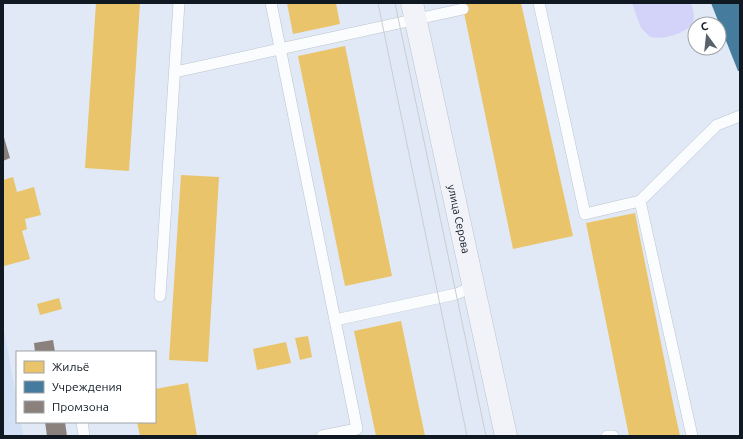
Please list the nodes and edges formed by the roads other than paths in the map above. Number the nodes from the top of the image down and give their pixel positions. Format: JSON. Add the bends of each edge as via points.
{"nodes":[{"id":1,"x":180,"y":3,"type":"edge"},
{"id":2,"x":271,"y":3,"type":"edge"},
{"id":3,"x":539,"y":3,"type":"edge"},
{"id":4,"x":463,"y":9,"type":"dead end"},
{"id":5,"x":414,"y":11,"type":"edge"},
{"id":6,"x":280,"y":50,"type":"junction"},
{"id":7,"x":175,"y":72,"type":"junction"},
{"id":8,"x":740,"y":116,"type":"edge"},
{"id":9,"x":640,"y":201,"type":"junction"},
{"id":10,"x":475,"y":286,"type":"junction"},
{"id":11,"x":160,"y":296,"type":"dead end"},
{"id":12,"x":335,"y":320,"type":"junction"},
{"id":13,"x":82,"y":423,"type":"edge"},
{"id":14,"x":84,"y":436,"type":"edge"},
{"id":15,"x":322,"y":436,"type":"edge"},
{"id":16,"x":506,"y":436,"type":"edge"},
{"id":17,"x":607,"y":436,"type":"edge"},
{"id":18,"x":613,"y":436,"type":"edge"},
{"id":19,"x":692,"y":436,"type":"edge"}],
"edges":[{"from":1,"to":7,"type":"lane"},
{"from":2,"to":6,"type":"lane"},
{"from":3,"to":9,"type":"lane","via":[[585,214]]},
{"from":4,"to":5,"type":"lane"},
{"from":5,"to":6,"type":"lane"},
{"from":5,"to":10,"type":"street","name":"улица Серова"},
{"from":6,"to":7,"type":"lane"},
{"from":6,"to":12,"type":"lane"},
{"from":7,"to":11,"type":"lane"},
{"from":8,"to":9,"type":"lane","via":[[717,125]]},
{"from":9,"to":19,"type":"lane"},
{"from":10,"to":12,"type":"lane","via":[[456,294]]},
{"from":10,"to":16,"type":"street","name":"улица Серова"},
{"from":12,"to":15,"type":"lane","via":[[357,429]]},
{"from":13,"to":14,"type":"lane"},
{"from":17,"to":18,"type":"lane"}]}
